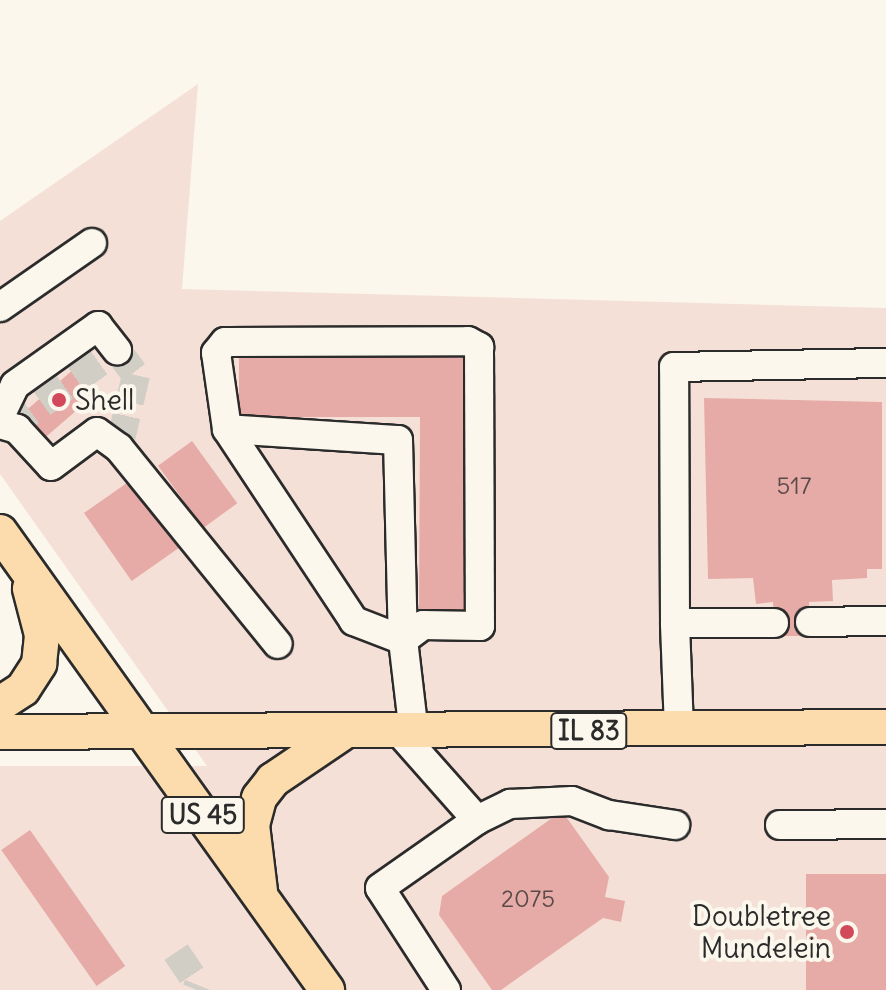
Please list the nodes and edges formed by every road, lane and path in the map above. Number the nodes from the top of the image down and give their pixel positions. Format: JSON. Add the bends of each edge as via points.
{"nodes":[{"id":1,"x":92,"y":243,"type":"dead end"},
{"id":2,"x":0,"y":307,"type":"edge"},
{"id":3,"x":117,"y":350,"type":"dead end"},
{"id":4,"x":886,"y":363,"type":"edge"},
{"id":5,"x":0,"y":416,"type":"edge"},
{"id":6,"x":0,"y":424,"type":"edge"},
{"id":7,"x":227,"y":429,"type":"junction"},
{"id":8,"x":0,"y":532,"type":"edge"},
{"id":9,"x":23,"y":565,"type":"junction"},
{"id":10,"x":886,"y":621,"type":"edge"},
{"id":11,"x":810,"y":622,"type":"dead end"},
{"id":12,"x":675,"y":623,"type":"junction"},
{"id":13,"x":774,"y":623,"type":"dead end"},
{"id":14,"x":403,"y":640,"type":"junction"},
{"id":15,"x":278,"y":644,"type":"dead end"},
{"id":16,"x":0,"y":704,"type":"edge"},
{"id":17,"x":886,"y":727,"type":"edge"},
{"id":18,"x":679,"y":729,"type":"junction"},
{"id":19,"x":0,"y":732,"type":"edge"},
{"id":20,"x":146,"y":734,"type":"junction"},
{"id":21,"x":341,"y":734,"type":"junction"},
{"id":22,"x":408,"y":734,"type":"junction"},
{"id":23,"x":477,"y":820,"type":"junction"},
{"id":24,"x":886,"y":824,"type":"edge"},
{"id":25,"x":675,"y":825,"type":"dead end"},
{"id":26,"x":780,"y":825,"type":"dead end"},
{"id":27,"x":260,"y":896,"type":"junction"},
{"id":28,"x":324,"y":989,"type":"edge"},
{"id":29,"x":446,"y":990,"type":"edge"}],
"edges":[{"from":1,"to":2,"type":"lane"},
{"from":3,"to":5,"type":"lane","via":[[98,326],[15,385]]},
{"from":4,"to":12,"type":"lane","via":[[674,367]]},
{"from":6,"to":15,"type":"lane","via":[[17,429],[51,466],[97,432],[119,448]]},
{"from":7,"to":14,"type":"lane","via":[[354,621]]},
{"from":7,"to":14,"type":"lane","via":[[398,440]]},
{"from":7,"to":14,"type":"lane","via":[[216,353],[225,342],[468,341],[479,347],[480,626],[423,625]]},
{"from":8,"to":9,"type":"main road"},
{"from":9,"to":16,"type":"main road","via":[[42,635],[39,664],[23,689]]},
{"from":9,"to":20,"type":"main road"},
{"from":10,"to":11,"type":"lane"},
{"from":12,"to":13,"type":"lane"},
{"from":12,"to":18,"type":"lane"},
{"from":14,"to":22,"type":"lane"},
{"from":17,"to":18,"type":"main road","number":"IL 83"},
{"from":18,"to":22,"type":"main road","number":"IL 83"},
{"from":19,"to":20,"type":"main road"},
{"from":20,"to":21,"type":"main road","number":"IL 83"},
{"from":20,"to":27,"type":"main road","number":"US 45"},
{"from":21,"to":22,"type":"main road","number":"IL 83"},
{"from":21,"to":27,"type":"main road","via":[[273,780],[259,798],[252,825]]},
{"from":22,"to":23,"type":"lane"},
{"from":23,"to":25,"type":"lane","via":[[510,804],[572,801],[609,815]]},
{"from":23,"to":29,"type":"lane","via":[[380,888]]},
{"from":24,"to":26,"type":"lane"},
{"from":27,"to":28,"type":"main road","number":"US 45"}]}
